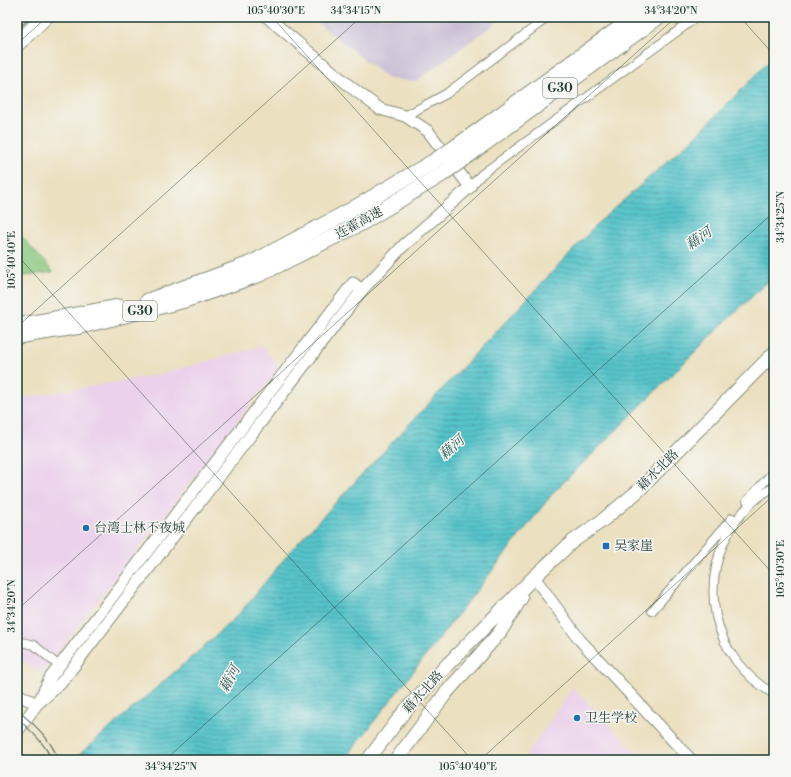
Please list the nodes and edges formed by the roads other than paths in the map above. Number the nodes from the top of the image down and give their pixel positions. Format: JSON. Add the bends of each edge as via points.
{"nodes":[{"id":1,"x":45,"y":17,"type":"edge"},
{"id":2,"x":267,"y":17,"type":"edge"},
{"id":3,"x":548,"y":17,"type":"edge"},
{"id":4,"x":635,"y":17,"type":"edge"},
{"id":5,"x":658,"y":17,"type":"edge"},
{"id":6,"x":697,"y":17,"type":"edge"},
{"id":7,"x":17,"y":44,"type":"edge"},
{"id":8,"x":405,"y":116,"type":"junction"},
{"id":9,"x":460,"y":153,"type":"junction"},
{"id":10,"x":470,"y":187,"type":"junction"},
{"id":11,"x":255,"y":269,"type":"junction"},
{"id":12,"x":362,"y":290,"type":"junction"},
{"id":13,"x":17,"y":326,"type":"edge"},
{"id":14,"x":17,"y":336,"type":"edge"},
{"id":15,"x":773,"y":355,"type":"edge"},
{"id":16,"x":774,"y":471,"type":"edge"},
{"id":17,"x":774,"y":487,"type":"edge"},
{"id":18,"x":534,"y":577,"type":"junction"},
{"id":19,"x":652,"y":611,"type":"dead end"},
{"id":20,"x":17,"y":642,"type":"edge"},
{"id":21,"x":59,"y":666,"type":"junction"},
{"id":22,"x":17,"y":694,"type":"edge"},
{"id":23,"x":774,"y":694,"type":"edge"},
{"id":24,"x":37,"y":704,"type":"junction"},
{"id":25,"x":17,"y":732,"type":"edge"},
{"id":26,"x":368,"y":760,"type":"edge"},
{"id":27,"x":396,"y":760,"type":"edge"},
{"id":28,"x":691,"y":760,"type":"edge"}],
"edges":[{"from":1,"to":7,"type":"highway"},
{"from":2,"to":8,"type":"main road","via":[[380,109]]},
{"from":3,"to":8,"type":"street","via":[[446,94]]},
{"from":4,"to":9,"type":"highway","name":"连霍高速","number":"G30"},
{"from":5,"to":9,"type":"highway","name":"连霍高速","number":"G30"},
{"from":6,"to":10,"type":"street","via":[[482,174]]},
{"from":8,"to":10,"type":"main road","via":[[428,131]]},
{"from":9,"to":11,"type":"highway","name":"连霍高速","number":"G30","bridge":true,"via":[[438,168],[348,212]]},
{"from":10,"to":12,"type":"main road","via":[[403,246]]},
{"from":11,"to":13,"type":"highway","name":"连霍高速","number":"G30","via":[[143,303]]},
{"from":11,"to":14,"type":"highway","name":"连霍高速","number":"G30","via":[[178,302],[81,326]]},
{"from":12,"to":21,"type":"main road","via":[[353,283]]},
{"from":12,"to":24,"type":"main road","via":[[61,682]]},
{"from":15,"to":18,"type":"main road","name":"藉水北路","via":[[638,491],[572,542]]},
{"from":16,"to":19,"type":"street"},
{"from":17,"to":23,"type":"street","via":[[758,497],[732,525],[720,548],[713,586],[716,617],[727,647],[750,677]]},
{"from":18,"to":26,"type":"main road","name":"藉水北路","via":[[404,712]]},
{"from":18,"to":27,"type":"main road","name":"藉水北路","via":[[500,632],[446,693]]},
{"from":18,"to":28,"type":"main road","via":[[580,640]]},
{"from":20,"to":21,"type":"street","via":[[34,646]]},
{"from":21,"to":24,"type":"main road"},
{"from":22,"to":24,"type":"main road"},
{"from":24,"to":25,"type":"main road"}]}
